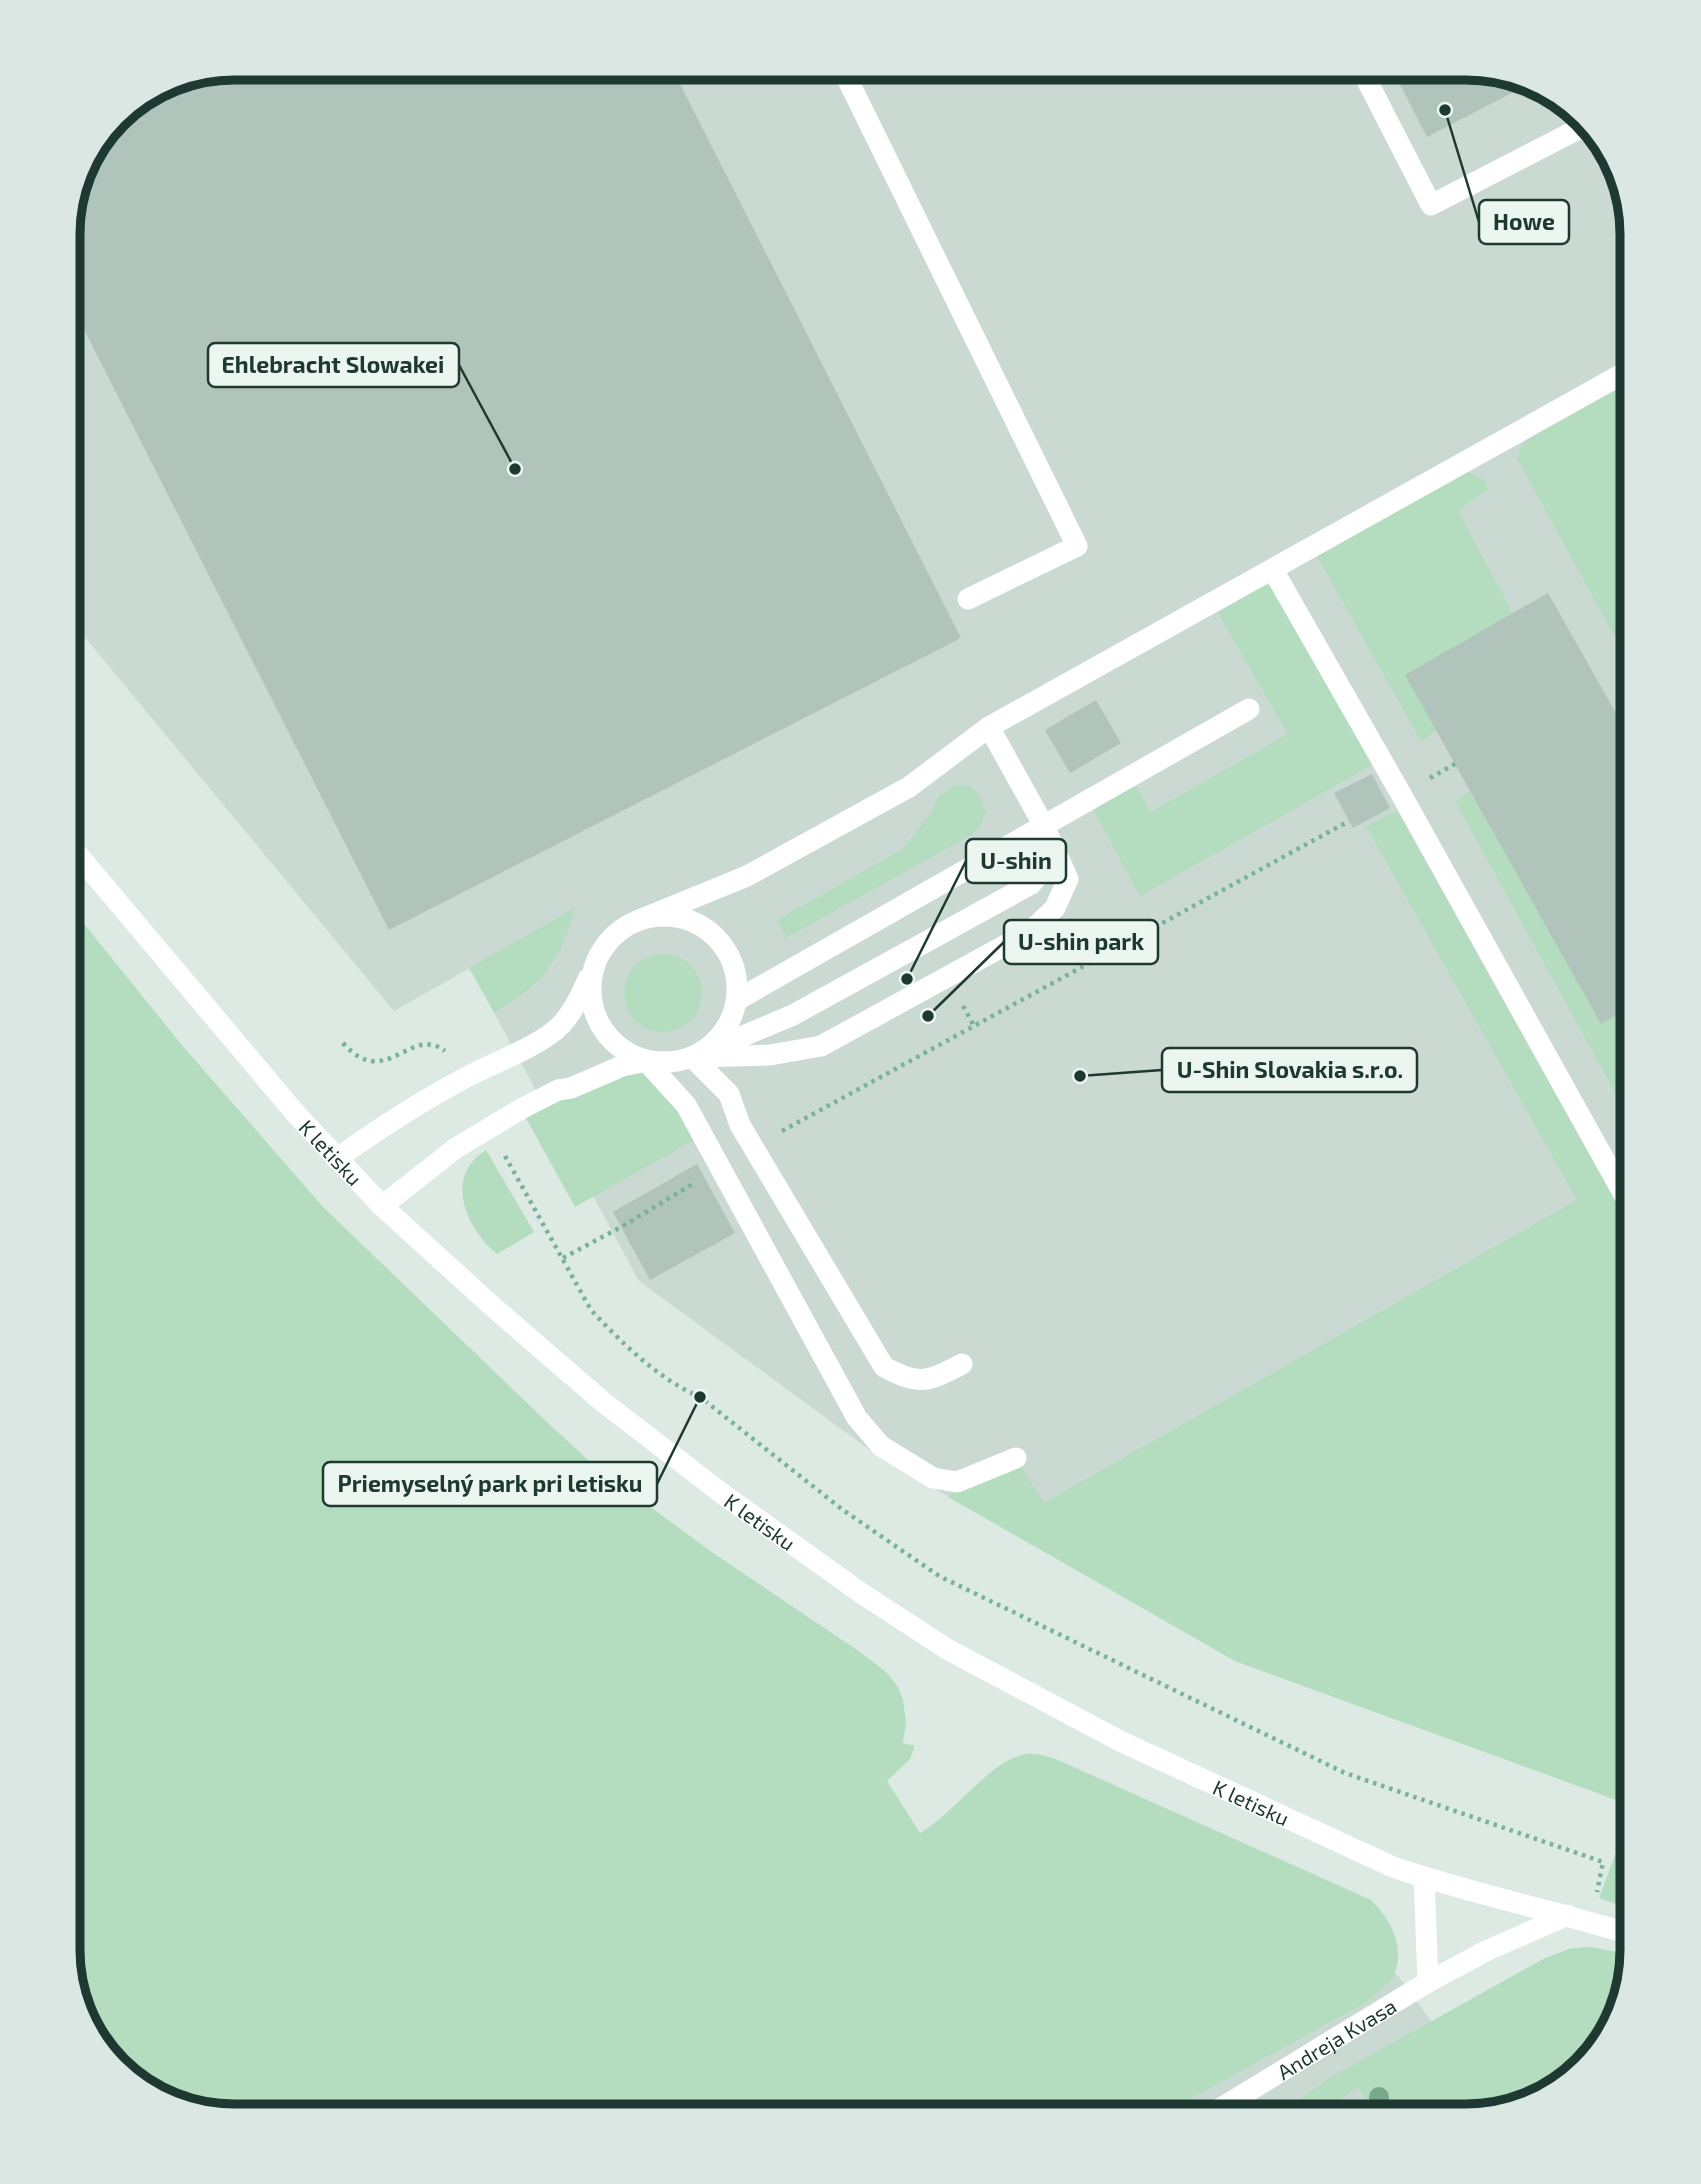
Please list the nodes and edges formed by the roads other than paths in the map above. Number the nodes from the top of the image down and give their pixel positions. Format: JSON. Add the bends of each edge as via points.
{"nodes":[{"id":1,"x":848,"y":80,"type":"edge"},
{"id":2,"x":1367,"y":81,"type":"edge"},
{"id":3,"x":1578,"y":129,"type":"edge"},
{"id":4,"x":1620,"y":375,"type":"edge"},
{"id":5,"x":1273,"y":570,"type":"junction"},
{"id":6,"x":968,"y":599,"type":"dead end"},
{"id":7,"x":1249,"y":709,"type":"dead end"},
{"id":8,"x":989,"y":727,"type":"junction"},
{"id":9,"x":1047,"y":834,"type":"junction"},
{"id":10,"x":81,"y":859,"type":"edge"},
{"id":11,"x":637,"y":921,"type":"junction"},
{"id":12,"x":592,"y":971,"type":"junction"},
{"id":13,"x":737,"y":999,"type":"junction"},
{"id":14,"x":692,"y":1057,"type":"junction"},
{"id":15,"x":646,"y":1061,"type":"junction"},
{"id":16,"x":337,"y":1159,"type":"junction"},
{"id":17,"x":1620,"y":1188,"type":"edge"},
{"id":18,"x":382,"y":1206,"type":"junction"},
{"id":19,"x":962,"y":1364,"type":"dead end"},
{"id":20,"x":1016,"y":1458,"type":"dead end"},
{"id":21,"x":1424,"y":1878,"type":"junction"},
{"id":22,"x":1568,"y":1915,"type":"junction"},
{"id":23,"x":1620,"y":1931,"type":"edge"},
{"id":24,"x":1428,"y":1982,"type":"junction"},
{"id":25,"x":1228,"y":2104,"type":"edge"}],
"edges":[{"from":1,"to":6,"type":"street","via":[[1077,546]]},
{"from":2,"to":3,"type":"street","via":[[1431,205]]},
{"from":4,"to":5,"type":"street"},
{"from":5,"to":8,"type":"street"},
{"from":5,"to":17,"type":"street"},
{"from":7,"to":9,"type":"street"},
{"from":8,"to":9,"type":"street"},
{"from":8,"to":11,"type":"street","via":[[909,787],[747,876]]},
{"from":9,"to":13,"type":"street","via":[[817,952]]},
{"from":9,"to":14,"type":"street","via":[[1046,866],[1031,884],[793,1015]]},
{"from":9,"to":14,"type":"street","via":[[1068,879],[1055,908],[1031,931],[821,1046],[770,1055]]},
{"from":10,"to":16,"type":"street","name":"K letisku"},
{"from":11,"to":12,"type":"street","via":[[617,932]]},
{"from":11,"to":13,"type":"street","via":[[662,916],[687,919],[710,931],[726,950],[736,974]]},
{"from":12,"to":15,"type":"street","via":[[590,995],[595,1017],[607,1037]]},
{"from":12,"to":16,"type":"street","via":[[579,1000],[560,1026],[543,1039],[395,1117]]},
{"from":13,"to":14,"type":"street","via":[[729,1024],[713,1044]]},
{"from":14,"to":15,"type":"street","via":[[669,1063]]},
{"from":14,"to":19,"type":"street","via":[[729,1094],[740,1125],[884,1367],[908,1379],[934,1378]]},
{"from":15,"to":18,"type":"street","via":[[558,1090],[521,1109],[456,1148]]},
{"from":15,"to":20,"type":"street","via":[[686,1105],[858,1418],[881,1446],[933,1478],[957,1482]]},
{"from":16,"to":18,"type":"street","name":"K letisku"},
{"from":18,"to":21,"type":"street","name":"K letisku","via":[[603,1402],[724,1495],[947,1649],[1120,1741]]},
{"from":21,"to":22,"type":"street","name":"K letisku"},
{"from":21,"to":24,"type":"street"},
{"from":22,"to":23,"type":"street","name":"K letisku"},
{"from":22,"to":24,"type":"street","name":"Andreja Kvasa"},
{"from":24,"to":25,"type":"street","name":"Andreja Kvasa"}]}
